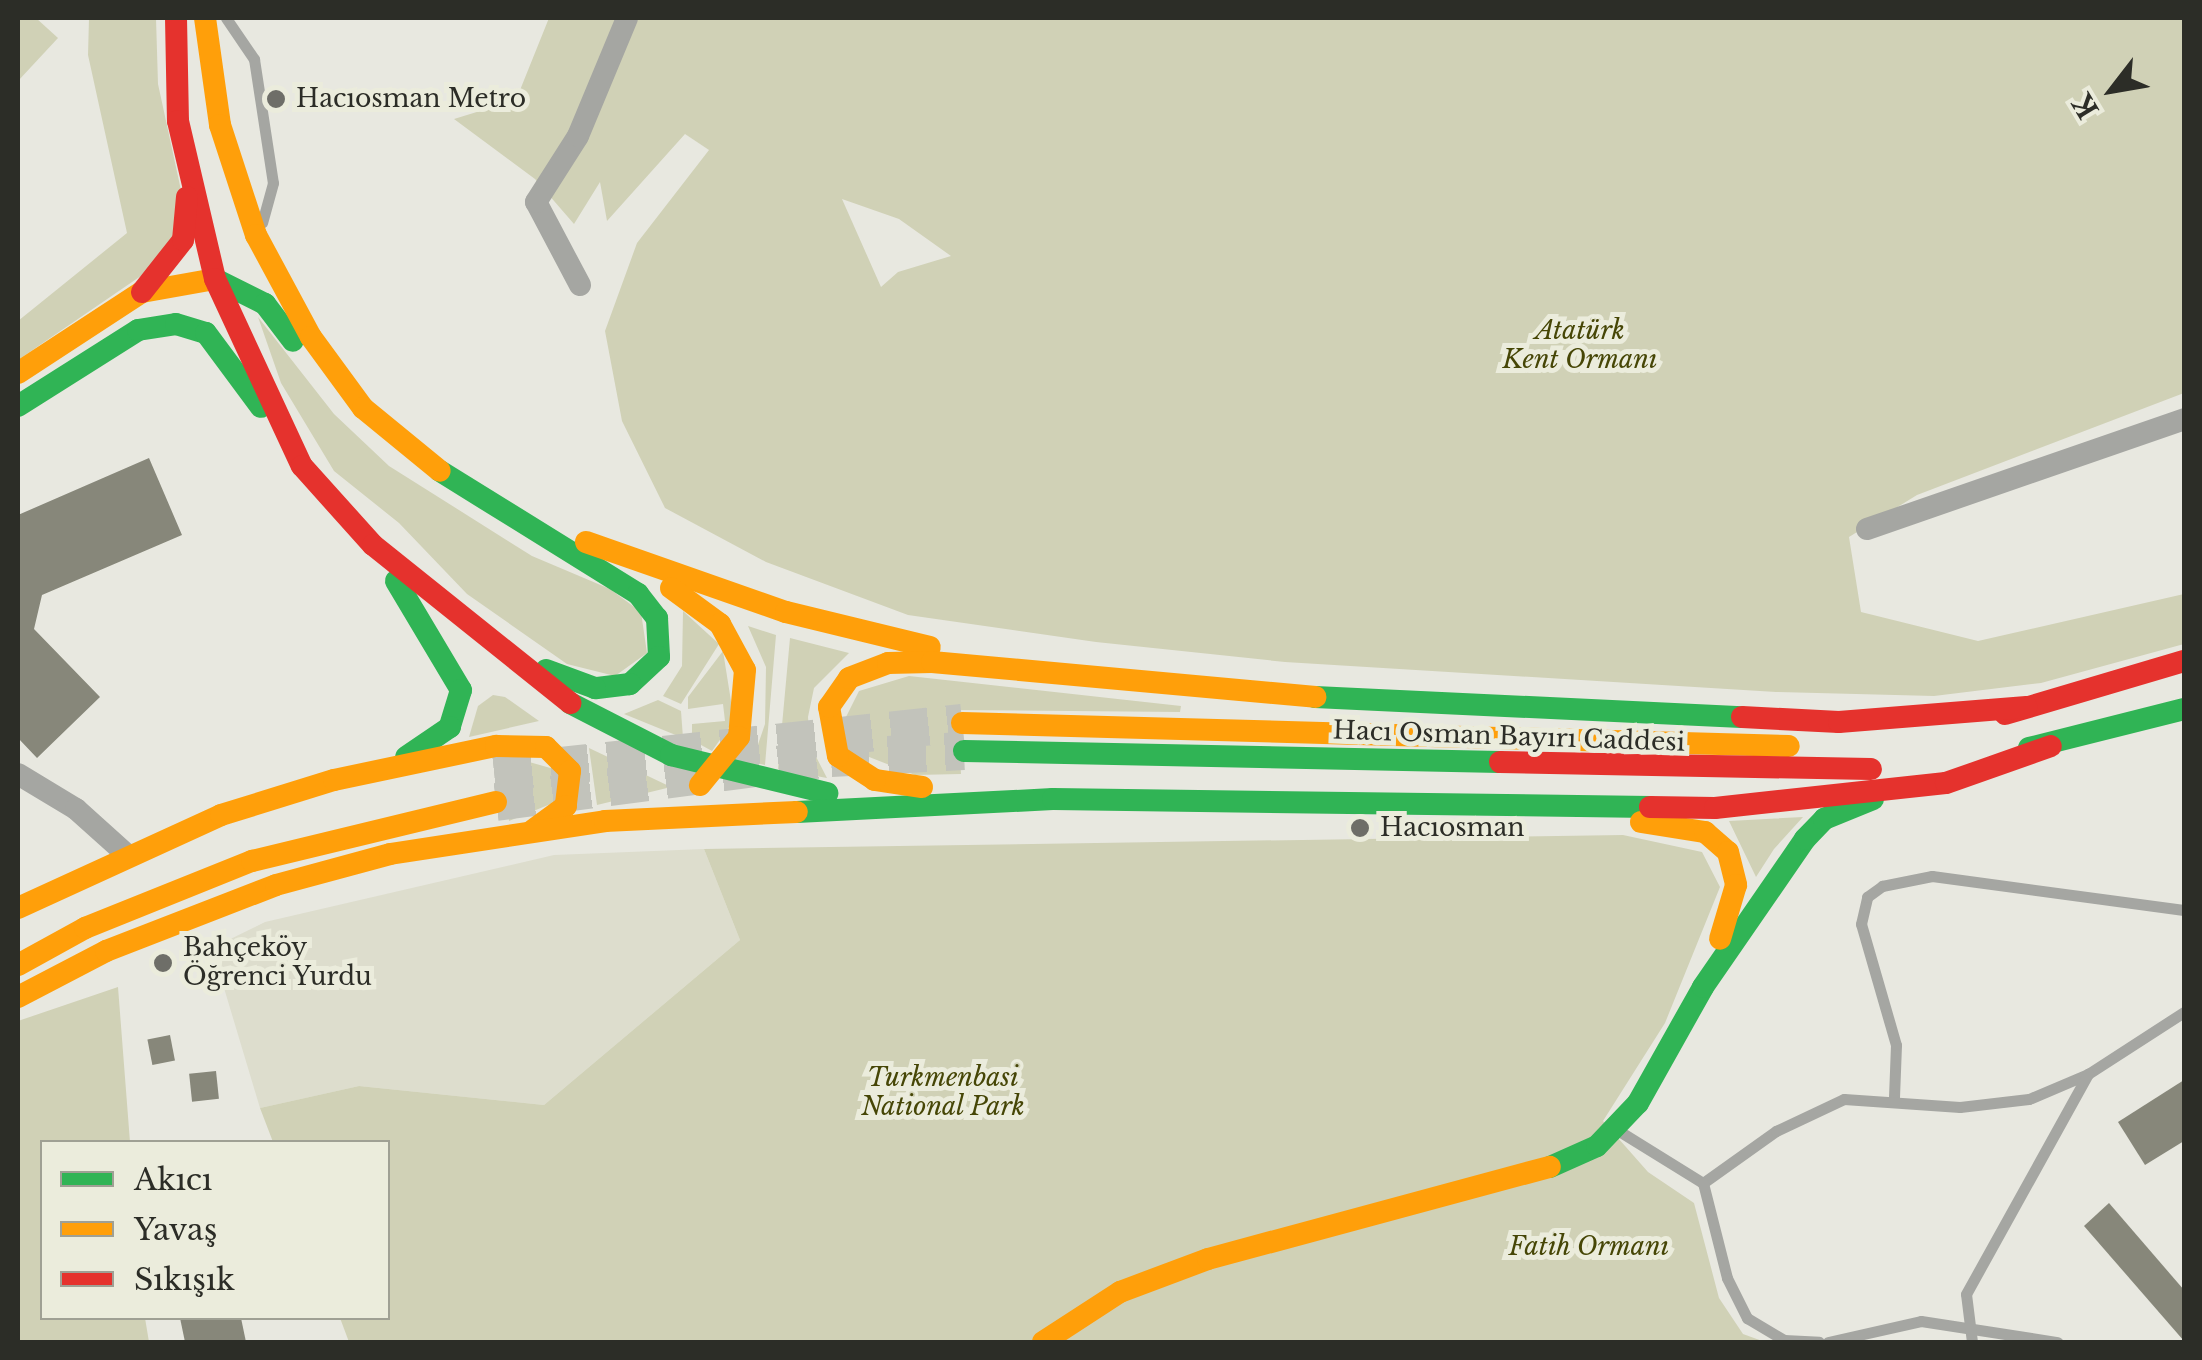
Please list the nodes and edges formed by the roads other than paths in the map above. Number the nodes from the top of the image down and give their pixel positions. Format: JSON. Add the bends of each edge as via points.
{"nodes":[{"id":1,"x":176,"y":18,"type":"edge"},
{"id":2,"x":205,"y":18,"type":"edge"},
{"id":3,"x":226,"y":18,"type":"edge"},
{"id":4,"x":628,"y":18,"type":"edge"},
{"id":5,"x":185,"y":160,"type":"junction"},
{"id":6,"x":256,"y":235,"type":"junction"},
{"id":7,"x":215,"y":280,"type":"junction"},
{"id":8,"x":580,"y":284,"type":"dead end"},
{"id":9,"x":142,"y":292,"type":"junction"},
{"id":10,"x":18,"y":373,"type":"edge"},
{"id":11,"x":18,"y":406,"type":"edge"},
{"id":12,"x":363,"y":408,"type":"junction"},
{"id":13,"x":2184,"y":419,"type":"edge"},
{"id":14,"x":280,"y":432,"type":"junction"},
{"id":15,"x":508,"y":516,"type":"junction"},
{"id":16,"x":1867,"y":530,"type":"dead end"},
{"id":17,"x":373,"y":545,"type":"junction"},
{"id":18,"x":606,"y":550,"type":"junction"},
{"id":19,"x":506,"y":659,"type":"junction"},
{"id":20,"x":2184,"y":661,"type":"edge"},
{"id":21,"x":1029,"y":671,"type":"junction"},
{"id":22,"x":2026,"y":707,"type":"junction"},
{"id":23,"x":2184,"y":709,"type":"edge"},
{"id":24,"x":962,"y":724,"type":"tunnel mouth"},
{"id":25,"x":2051,"y":746,"type":"junction"},
{"id":26,"x":964,"y":751,"type":"tunnel mouth"},
{"id":27,"x":386,"y":768,"type":"junction"},
{"id":28,"x":718,"y":770,"type":"junction"},
{"id":29,"x":494,"y":773,"type":"tunnel mouth"},
{"id":30,"x":18,"y":774,"type":"edge"},
{"id":31,"x":1900,"y":789,"type":"junction"},
{"id":32,"x":990,"y":800,"type":"junction"},
{"id":33,"x":496,"y":802,"type":"tunnel mouth"},
{"id":34,"x":906,"y":805,"type":"junction"},
{"id":35,"x":1522,"y":811,"type":"junction"},
{"id":36,"x":605,"y":821,"type":"junction"},
{"id":37,"x":530,"y":831,"type":"junction"},
{"id":38,"x":125,"y":853,"type":"junction"},
{"id":39,"x":18,"y":908,"type":"edge"},
{"id":40,"x":2184,"y":910,"type":"edge"},
{"id":41,"x":18,"y":933,"type":"edge"},
{"id":42,"x":18,"y":966,"type":"edge"},
{"id":43,"x":1702,"y":988,"type":"junction"},
{"id":44,"x":18,"y":997,"type":"edge"},
{"id":45,"x":2184,"y":1012,"type":"edge"},
{"id":46,"x":2088,"y":1074,"type":"junction"},
{"id":47,"x":1894,"y":1097,"type":"junction"},
{"id":48,"x":1616,"y":1128,"type":"junction"},
{"id":49,"x":1703,"y":1182,"type":"junction"},
{"id":50,"x":1973,"y":1337,"type":"edge"},
{"id":51,"x":1043,"y":1342,"type":"edge"},
{"id":52,"x":1818,"y":1342,"type":"edge"},
{"id":53,"x":1828,"y":1342,"type":"edge"},
{"id":54,"x":2056,"y":1342,"type":"edge"}],
"edges":[{"from":1,"to":5,"type":"main road"},
{"from":2,"to":6,"type":"main road","via":[[220,126]]},
{"from":3,"to":6,"type":"lane","via":[[254,59],[271,157],[268,213]]},
{"from":4,"to":8,"type":"street","via":[[578,136],[536,202]]},
{"from":5,"to":7,"type":"main road"},
{"from":5,"to":9,"type":"main road","via":[[183,240]]},
{"from":6,"to":12,"type":"main road","via":[[311,336]]},
{"from":7,"to":9,"type":"main road","via":[[178,280]]},
{"from":7,"to":12,"type":"main road","via":[[265,304],[315,370]]},
{"from":7,"to":14,"type":"main road"},
{"from":9,"to":10,"type":"main road"},
{"from":11,"to":14,"type":"main road","via":[[138,330],[176,324],[206,333]]},
{"from":12,"to":15,"type":"main road","via":[[424,461]]},
{"from":13,"to":16,"type":"street"},
{"from":14,"to":17,"type":"main road"},
{"from":15,"to":18,"type":"main road"},
{"from":15,"to":19,"type":"main road","via":[[638,594],[662,639],[647,672],[612,689]]},
{"from":17,"to":19,"type":"main road"},
{"from":17,"to":27,"type":"main road","via":[[461,690],[442,736]]},
{"from":18,"to":21,"type":"main road","via":[[786,612]]},
{"from":18,"to":28,"type":"main road","via":[[704,608],[735,646],[747,709]]},
{"from":19,"to":28,"type":"main road","via":[[618,732]]},
{"from":20,"to":22,"type":"main road"},
{"from":21,"to":22,"type":"main road","via":[[1207,692],[1764,720],[1896,721]]},
{"from":21,"to":32,"type":"main road","via":[[888,663],[849,678],[829,706],[831,743],[855,771],[894,786]]},
{"from":22,"to":24,"type":"main road","name":"Hacı Osman Bayırı Caddesi","via":[[1956,730],[1817,746]]},
{"from":23,"to":25,"type":"main road"},
{"from":25,"to":26,"type":"main road","name":"Hacı Osman Bayırı Caddesi","via":[[1828,771]]},
{"from":25,"to":31,"type":"main road","via":[[1999,770]]},
{"from":27,"to":37,"type":"main road","via":[[496,746],[546,747],[563,758],[572,792],[557,818]]},
{"from":27,"to":38,"type":"main road","via":[[221,815]]},
{"from":28,"to":34,"type":"main road"},
{"from":28,"to":36,"type":"main road","via":[[675,800]]},
{"from":29,"to":41,"type":"main road","via":[[232,836],[115,882]]},
{"from":30,"to":38,"type":"street","via":[[76,809]]},
{"from":31,"to":35,"type":"main road","via":[[1715,808]]},
{"from":31,"to":43,"type":"main road","via":[[1815,829]]},
{"from":32,"to":34,"type":"main road"},
{"from":32,"to":35,"type":"main road"},
{"from":33,"to":42,"type":"main road","via":[[236,867],[85,928]]},
{"from":34,"to":36,"type":"main road"},
{"from":35,"to":43,"type":"main road","via":[[1687,827],[1718,841],[1736,885]]},
{"from":36,"to":37,"type":"main road"},
{"from":37,"to":44,"type":"main road","via":[[390,854],[276,885],[106,951]]},
{"from":38,"to":39,"type":"main road"},
{"from":40,"to":47,"type":"lane","via":[[1932,876],[1882,886],[1867,898],[1861,924],[1896,1045]]},
{"from":43,"to":48,"type":"main road"},
{"from":45,"to":46,"type":"lane"},
{"from":46,"to":47,"type":"lane","via":[[2029,1099],[1960,1106]]},
{"from":46,"to":50,"type":"lane","via":[[1966,1294]]},
{"from":47,"to":49,"type":"lane","via":[[1844,1100],[1776,1131]]},
{"from":48,"to":49,"type":"lane"},
{"from":48,"to":51,"type":"main road","via":[[1575,1160],[1521,1179],[1208,1259],[1138,1285]]},
{"from":49,"to":52,"type":"lane","via":[[1727,1278],[1747,1318],[1784,1340]]},
{"from":50,"to":53,"type":"lane","via":[[1920,1321]]},
{"from":50,"to":54,"type":"lane"}]}
